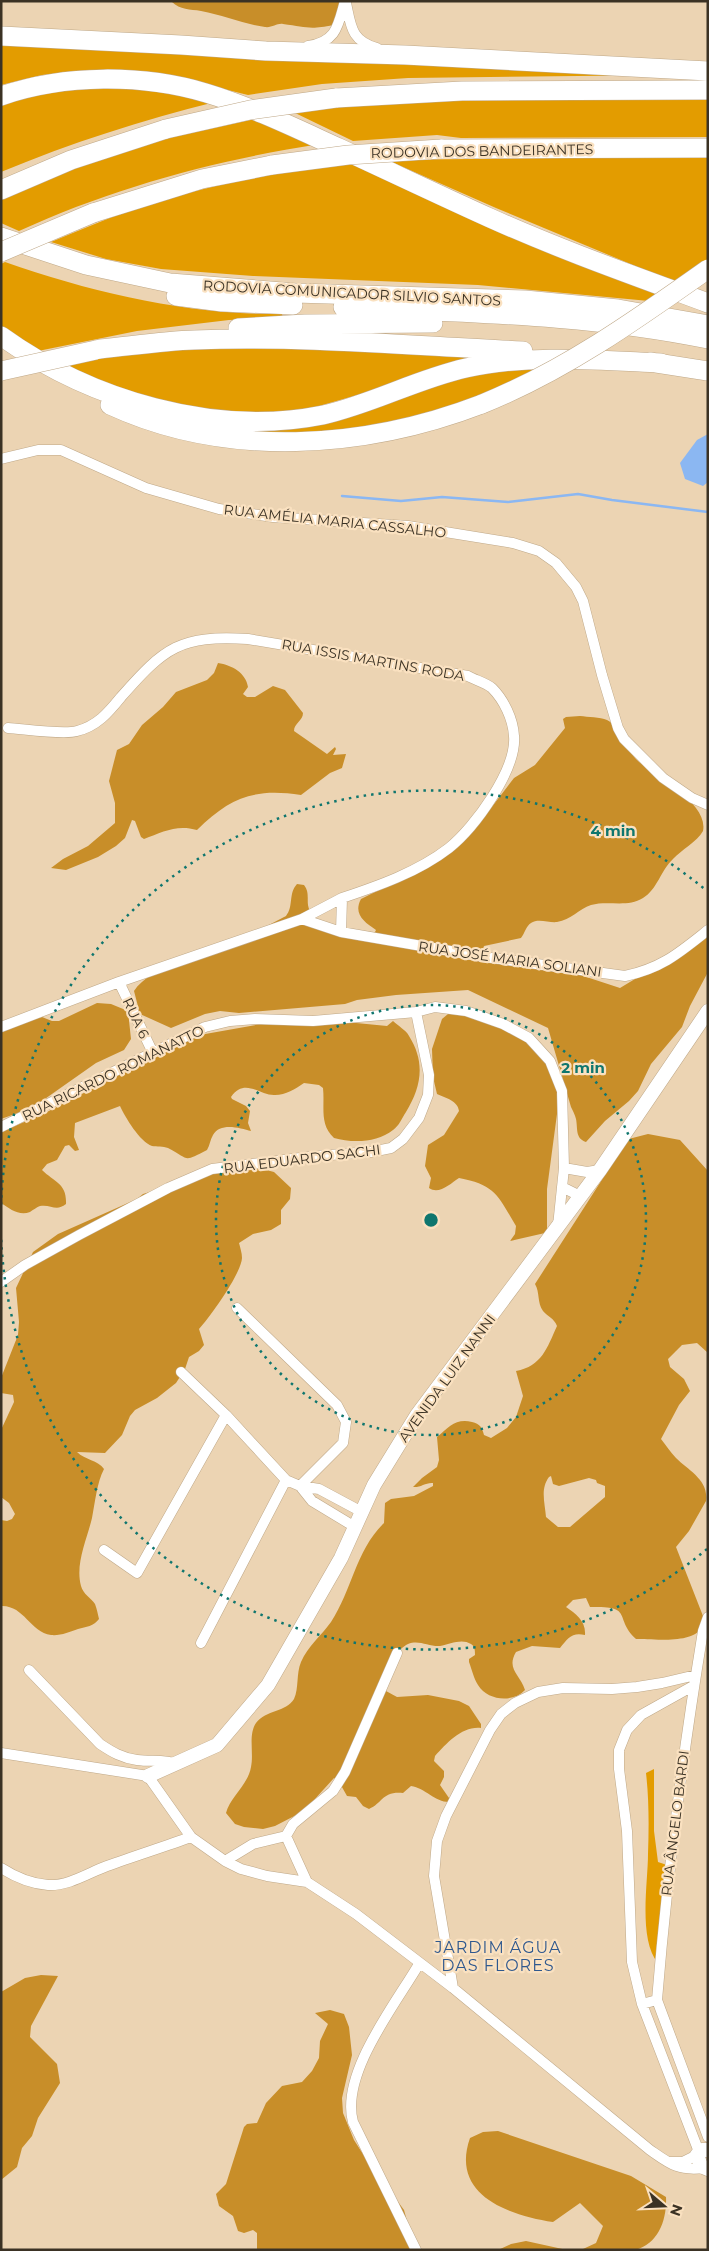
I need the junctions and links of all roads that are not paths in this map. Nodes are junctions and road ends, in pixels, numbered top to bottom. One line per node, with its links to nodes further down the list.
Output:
1 (346, 1): 3 (street); 4 (street)
2 (1, 36): 3 (highway)
3 (266, 51): 4 (highway)
4 (405, 56): 5 (highway)
5 (708, 72)
6 (708, 90): 9 (highway, bridge)
7 (1, 96): 13 (highway)
8 (708, 148): 11 (highway, RODOVIA DOS BANDEIRANTES, bridge)
9 (8, 187)
10 (1, 237): 14 (highway, RODOVIA COMUNICADOR SILVIO SANTOS)
11 (1, 251): 15 (highway, RODOVIA COMUNICADOR SILVIO SANTOS)
12 (708, 270): 16 (highway, bridge)
13 (708, 304)
14 (708, 325)
15 (642, 326): 17 (highway, RODOVIA COMUNICADOR SILVIO SANTOS); 18 (highway)
16 (1, 337): 19 (highway)
17 (708, 339)
18 (98, 349): 19 (highway); 20 (highway, bridge)
19 (661, 363): 21 (highway)
20 (1, 371)
21 (708, 371)
22 (1, 459): 24 (street, RUA AMÉLIA MARIA CASSALHO)
23 (8, 728): 25 (street, RUA ISSIS MARTINS RODA)
24 (708, 805)
25 (342, 898): 26 (street); 28 (street)
26 (302, 919): 28 (street, RUA JOSÉ MARIA SOLIANI); 29 (street)
27 (708, 930): 28 (street, RUA JOSÉ MARIA SOLIANI)
28 (341, 932)
29 (119, 982): 32 (street); 33 (street, RUA 6)
30 (708, 1011): 36 (street, AVENIDA LUIZ NANNI)
31 (416, 1012): 33 (street, RUA RICARDO ROMANATTO); 35 (street, RUA RICARDO ROMANATTO); 40 (street, RUA EDUARDO SACHI)
32 (1, 1027)
33 (153, 1053): 34 (street, RUA RICARDO ROMANATTO)
34 (1, 1127)
35 (564, 1168): 36 (street); 37 (street, RUA RICARDO ROMANATTO)
36 (600, 1170): 38 (street, AVENIDA LUIZ NANNI)
37 (562, 1187): 38 (street); 39 (street, RUA RICARDO ROMANATTO)
38 (580, 1196): 39 (street, AVENIDA LUIZ NANNI)
39 (558, 1226): 46 (street, AVENIDA LUIZ NANNI)
40 (1, 1282)
41 (237, 1308): 45 (street)
42 (181, 1372): 43 (street)
43 (226, 1415): 44 (street); 48 (street)
44 (286, 1480): 45 (street); 51 (street)
45 (300, 1486): 46 (street); 47 (street)
46 (362, 1512): 47 (street, AVENIDA LUIZ NANNI)
47 (355, 1526): 57 (street, AVENIDA LUIZ NANNI)
48 (104, 1550)
49 (708, 1617): 50 (street, RUA ÂNGELO BARDI)
50 (705, 1630): 54 (street, RUA ÂNGELO BARDI)
51 (201, 1643)
52 (397, 1653): 59 (street)
53 (29, 1670): 57 (street)
54 (696, 1675): 55 (street, RUA ÂNGELO BARDI); 65 (street)
55 (693, 1686): 66 (street, RUA ÂNGELO BARDI); 67 (street)
56 (1, 1753): 58 (street)
57 (178, 1764): 58 (street, AVENIDA LUIZ NANNI)
58 (148, 1776): 60 (street)
59 (286, 1836): 61 (street); 63 (street)
60 (191, 1837): 61 (street); 62 (street)
61 (225, 1861): 63 (street)
62 (1, 1868)
63 (307, 1882): 64 (street)
64 (419, 1964): 65 (street); 72 (street)
65 (453, 1988): 70 (street)
66 (657, 2000): 67 (street); 68 (street)
67 (642, 2004): 69 (street)
68 (708, 2137)
69 (701, 2152): 70 (street); 71 (street)
70 (667, 2162): 71 (street)
71 (706, 2169)
72 (416, 2250)

